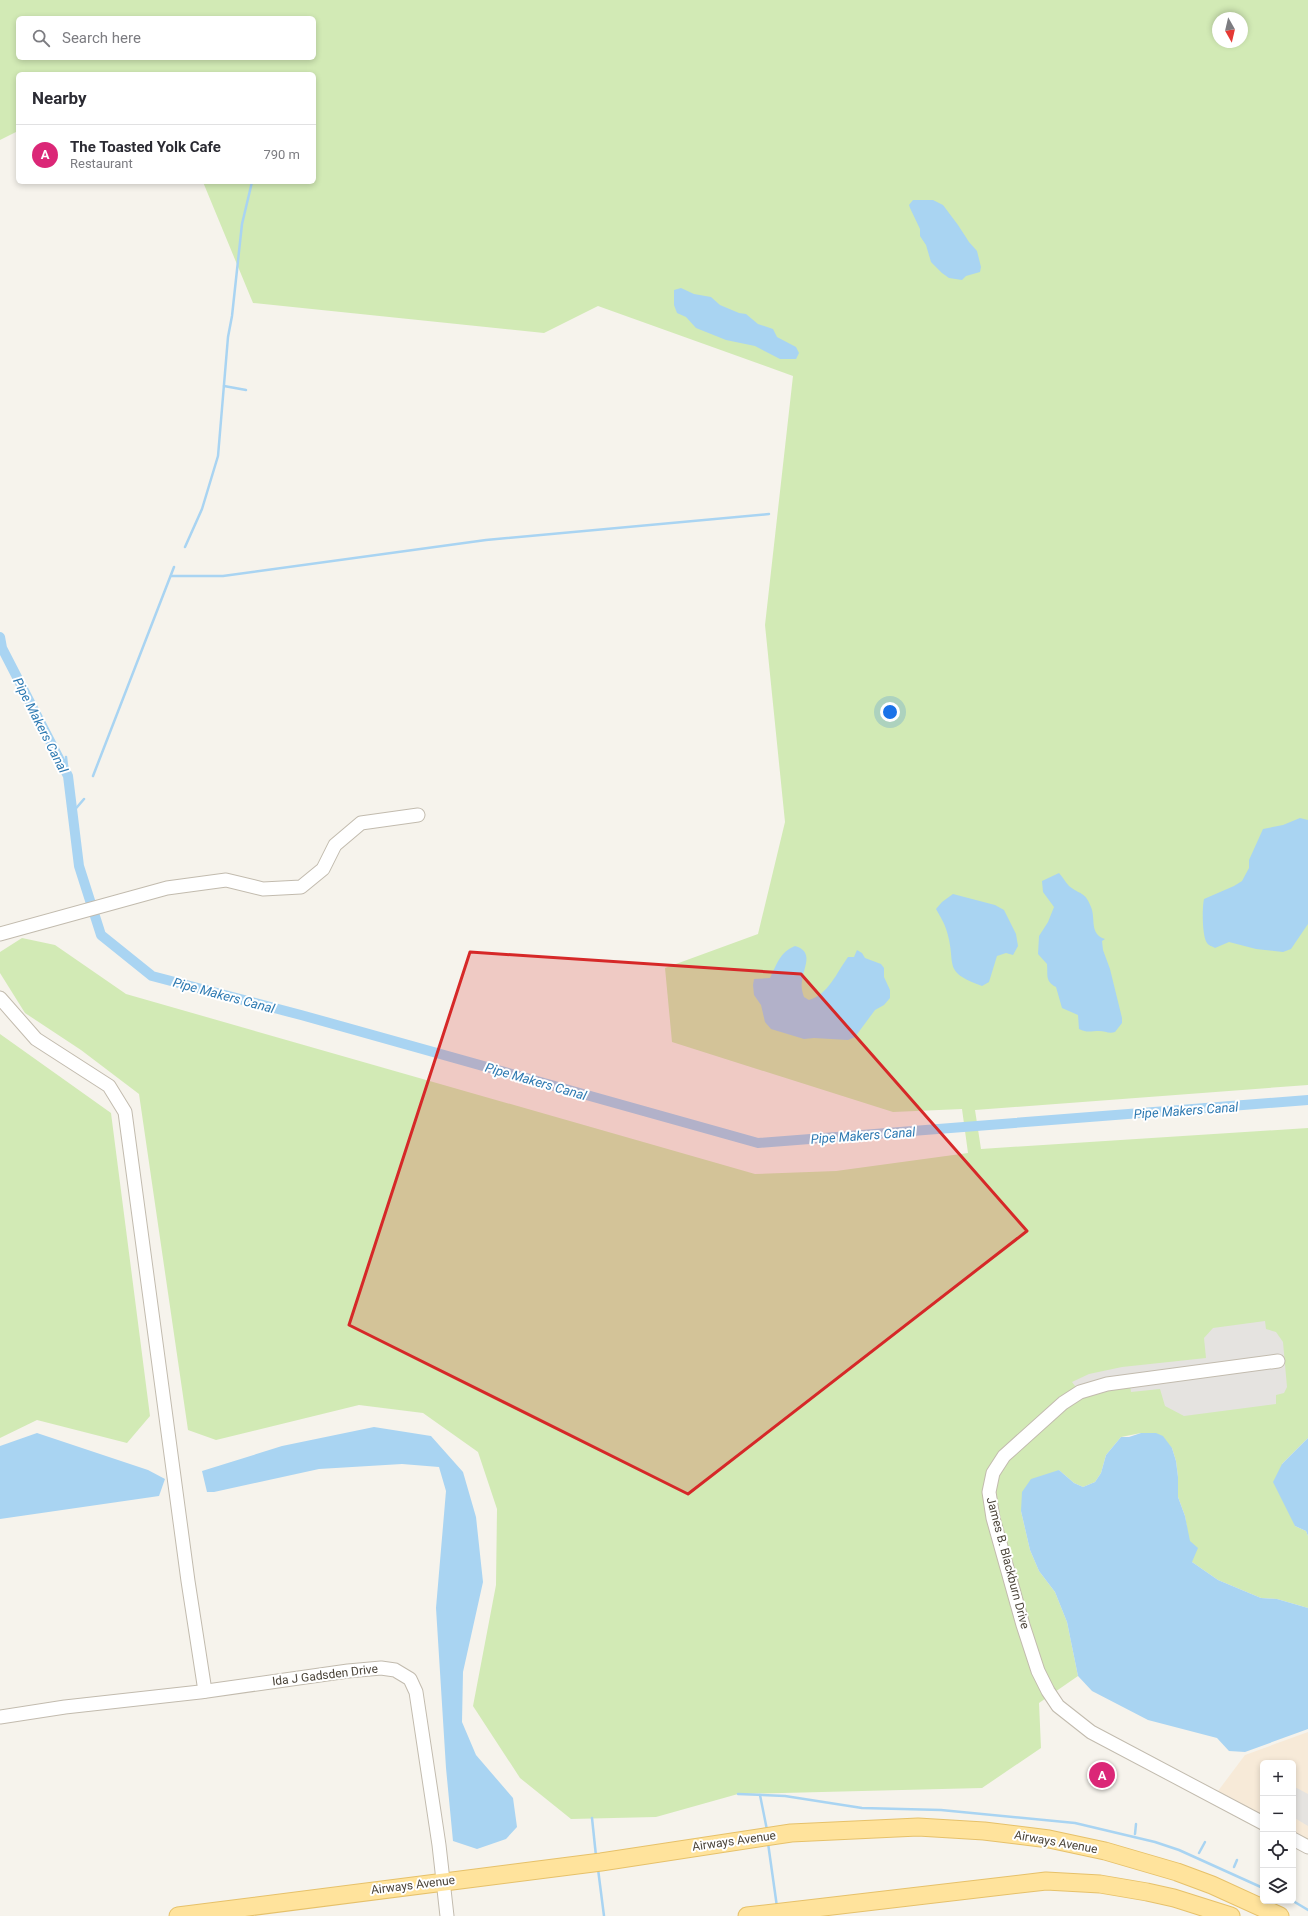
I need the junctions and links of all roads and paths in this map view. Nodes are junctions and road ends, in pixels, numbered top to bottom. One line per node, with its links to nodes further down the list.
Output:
1 (418, 815): 2 (street)
2 (0, 934)
3 (0, 998): 5 (street)
4 (1278, 1361): 7 (street, James B. Blackburn Drive)
5 (205, 1691): 6 (street, Ida J Gadsden Drive); 10 (street, Ida J Gadsden Drive)
6 (0, 1717)
7 (1260, 1821)
8 (1296, 1841): 9 (street)
9 (1308, 1848)
10 (442, 1881): 11 (main road, Airways Avenue); 12 (street, Ida J Gadsden Drive); 15 (main road, Airways Avenue)
11 (178, 1916)
12 (447, 1916)
13 (747, 1916): 14 (main road)
14 (1231, 1916)
15 (1280, 1916)

